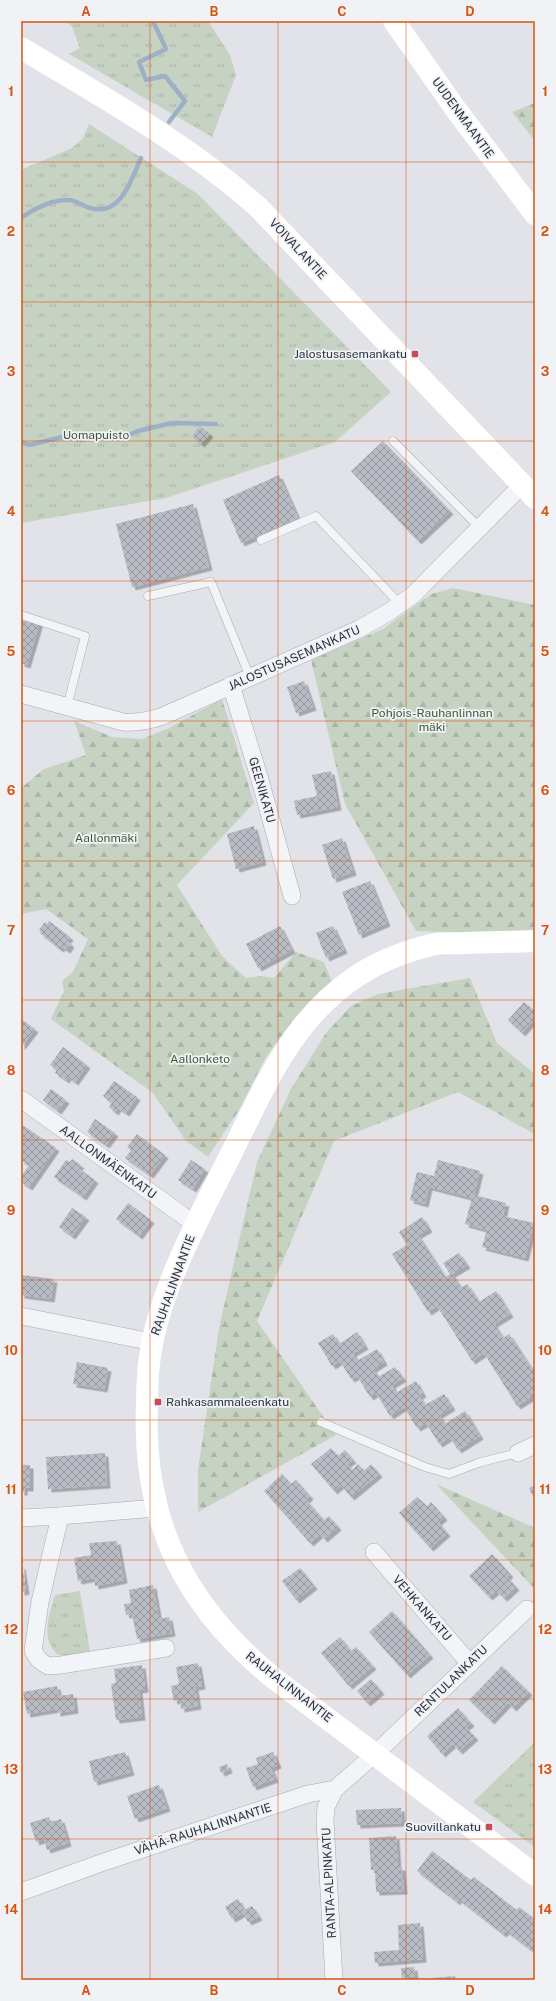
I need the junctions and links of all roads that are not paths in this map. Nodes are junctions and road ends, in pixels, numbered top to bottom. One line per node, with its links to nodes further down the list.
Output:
1 (394, 21): 3 (street, UUDENMAANTIE)
2 (21, 48): 5 (street, VOIVALANTIE)
3 (535, 214)
4 (393, 441): 6 (lane)
5 (529, 492): 6 (street, JALOSTUSASEMANKATU)
6 (480, 528): 9 (street, JALOSTUSASEMANKATU)
7 (261, 540): 9 (lane)
8 (148, 596): 11 (lane)
9 (401, 604): 11 (street, JALOSTUSASEMANKATU)
10 (21, 615): 14 (lane)
11 (250, 677): 12 (street, JALOSTUSASEMANKATU)
12 (231, 685): 14 (street, JALOSTUSASEMANKATU); 15 (street, GEENIKATU)
13 (21, 694): 14 (street, JALOSTUSASEMANKATU)
14 (67, 707)
15 (292, 896)
16 (535, 941): 18 (street, RAUHALINNANTIE)
17 (21, 1099): 18 (street, AALLONMÄENKATU)
18 (196, 1225): 20 (street, RAUHALINNANTIE)
19 (21, 1316): 20 (street)
20 (152, 1342): 24 (street, RAUHALINNANTIE)
21 (321, 1422): 23 (lane)
22 (535, 1445): 23 (street)
23 (518, 1453)
24 (156, 1508): 25 (street); 31 (street, RAUHALINNANTIE)
25 (60, 1516): 26 (street); 29 (street)
26 (21, 1518)
27 (374, 1552): 30 (street, VEHKANKATU)
28 (527, 1608): 30 (street, RENTULANKATU)
29 (166, 1648)
30 (470, 1664): 31 (street, RENTULANKATU)
31 (375, 1754): 32 (street, VÄHÄ-RAUHALINNANTIE); 33 (street, RAUHALINNANTIE)
32 (335, 1789): 34 (street, VÄHÄ-RAUHALINNANTIE); 35 (street, RANTA-ALPINKATU)
33 (535, 1875)
34 (21, 1892)
35 (334, 1980)

